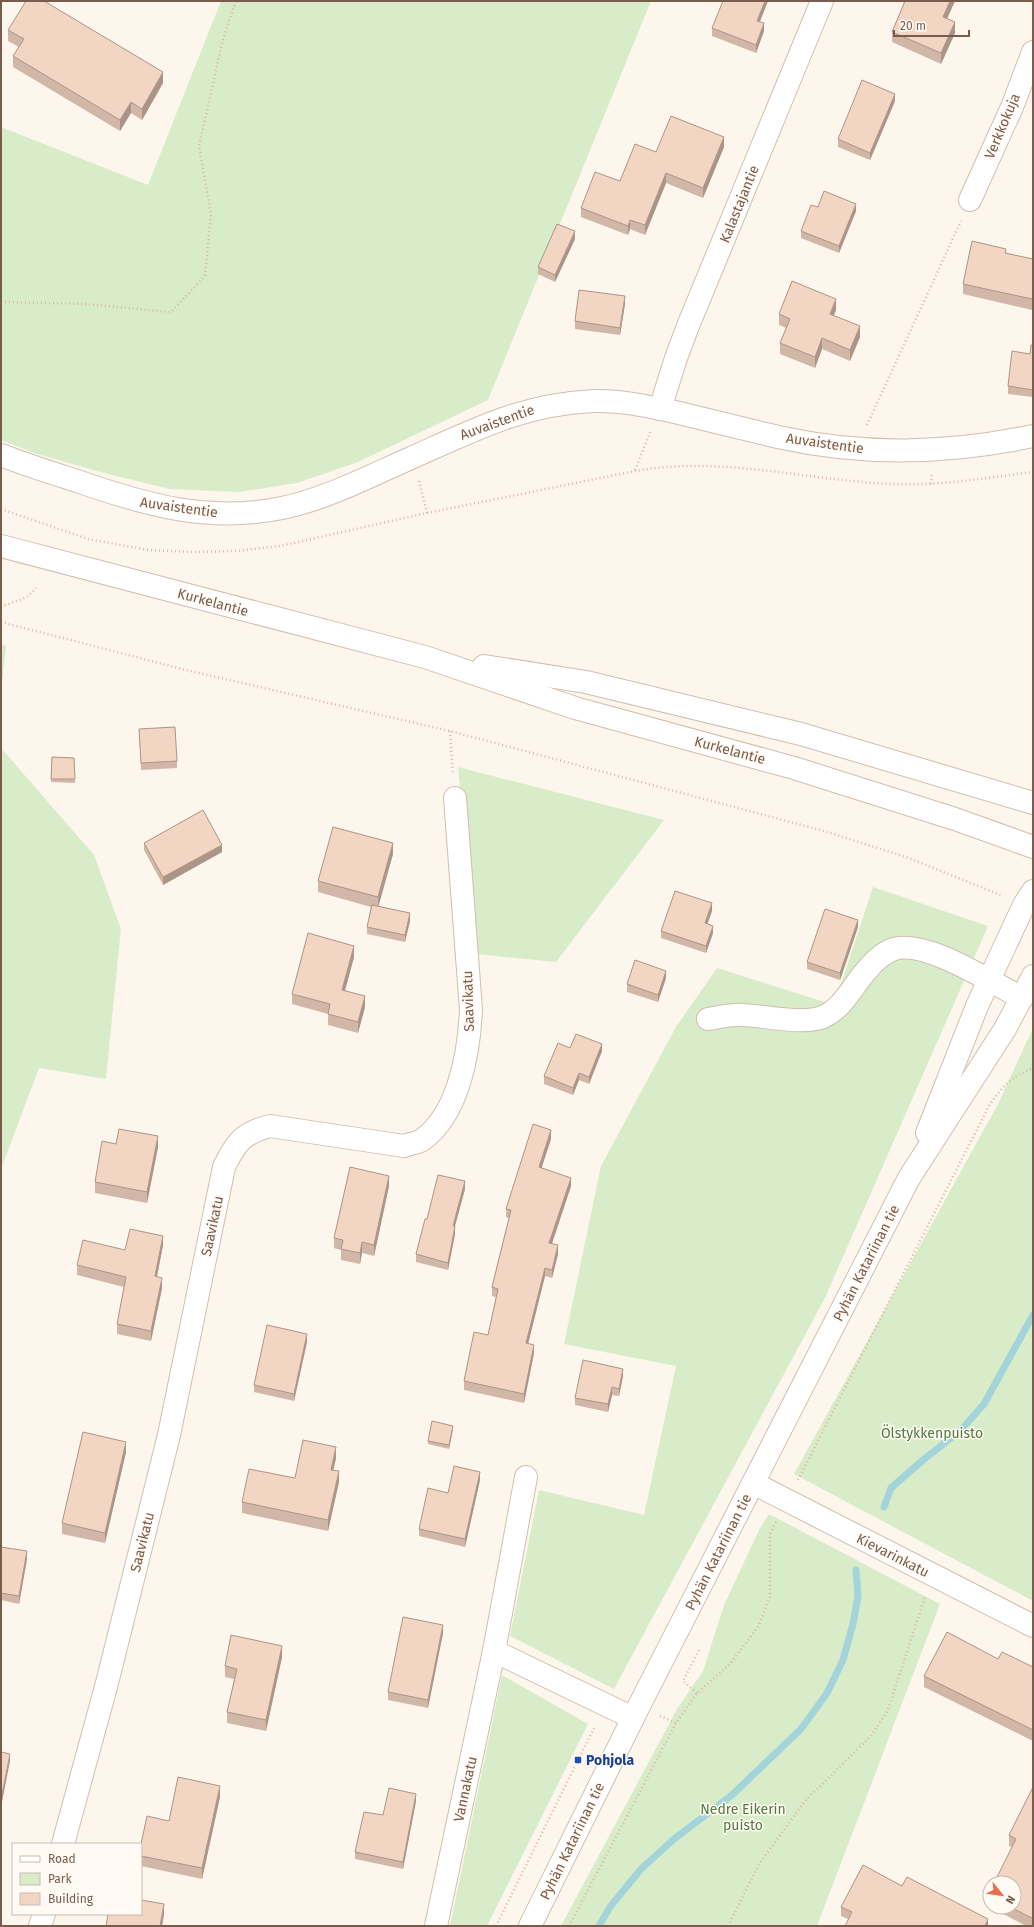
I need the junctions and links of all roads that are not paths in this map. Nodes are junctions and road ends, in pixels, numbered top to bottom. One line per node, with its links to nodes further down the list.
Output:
1 (822, 1): 4 (street, Kalastajantie)
2 (1033, 52): 3 (street, Verkkokuja)
3 (970, 200)
4 (660, 409): 5 (street, Auvaistentie); 6 (street, Auvaistentie)
5 (1033, 436)
6 (1, 455)
7 (1, 546): 8 (street, Kurkelantie)
8 (425, 657): 10 (street, Kurkelantie); 11 (street, Kurkelantie)
9 (455, 798): 23 (street, Saavikatu)
10 (1033, 803)
11 (1033, 847)
12 (1028, 898): 14 (street, Pyhän Katariinan tie)
13 (1033, 976): 15 (street, Pyhän Katariinan tie)
14 (988, 981): 15 (street); 16 (street); 17 (street, Pyhän Katariinan tie)
15 (1022, 998): 17 (street, Pyhän Katariinan tie)
16 (708, 1019)
17 (909, 1178): 19 (street, Pyhän Katariinan tie)
18 (526, 1478): 21 (street, Vannakatu)
19 (753, 1483): 20 (street, Kievarinkatu); 22 (street, Pyhän Katariinan tie)
20 (1033, 1626)
21 (494, 1651): 22 (street); 26 (street, Vannakatu)
22 (633, 1718): 27 (street, Pyhän Katariinan tie)
23 (63, 1843)
24 (44, 1915): 25 (street)
25 (40, 1926)
26 (436, 1926)
27 (530, 1926)

